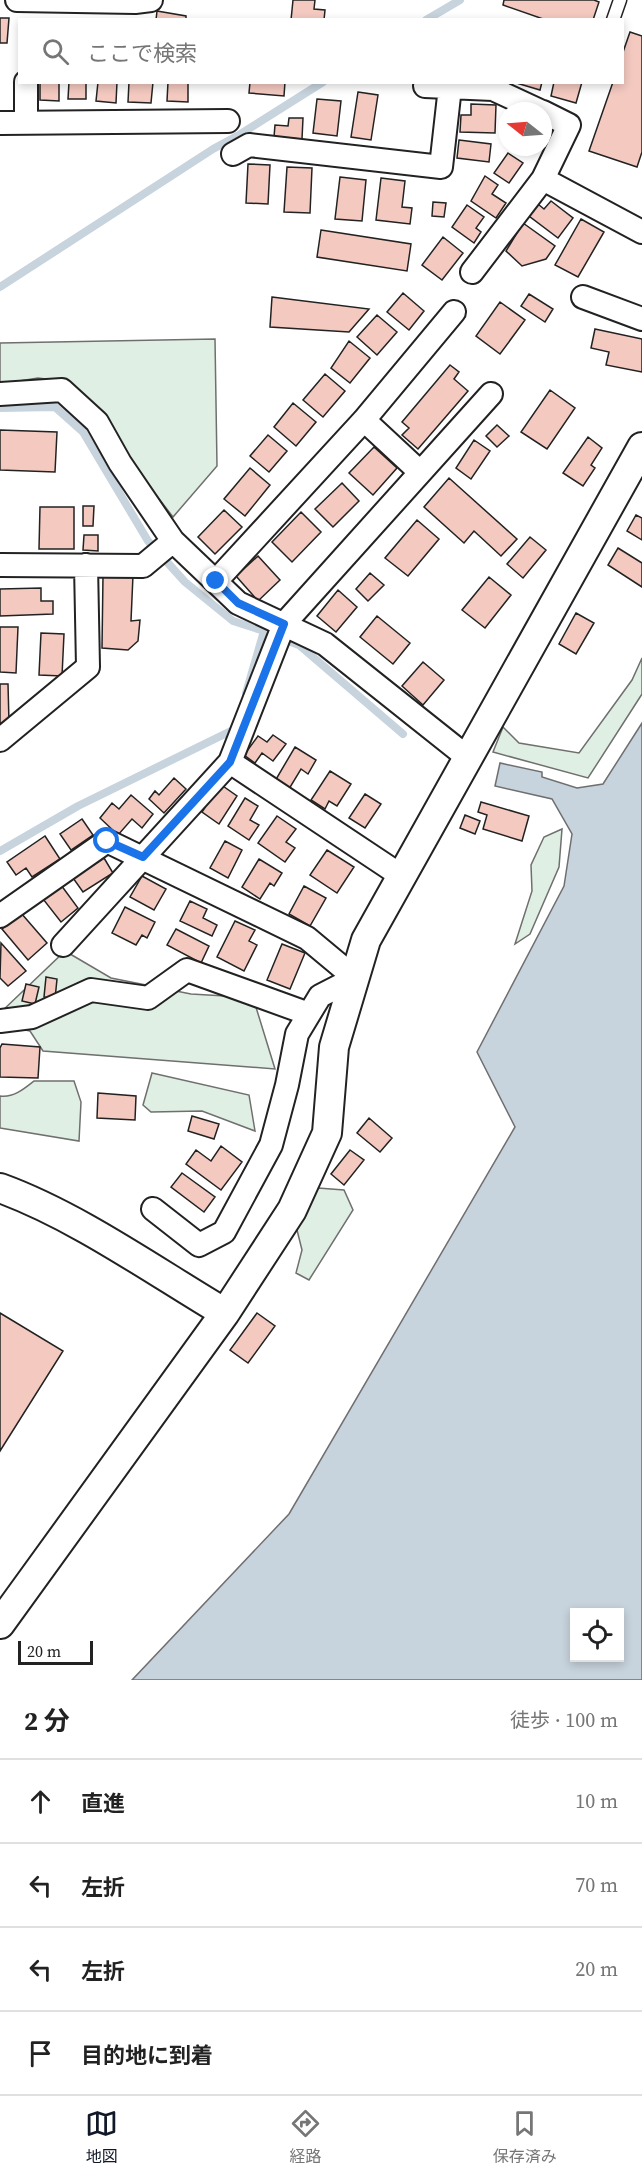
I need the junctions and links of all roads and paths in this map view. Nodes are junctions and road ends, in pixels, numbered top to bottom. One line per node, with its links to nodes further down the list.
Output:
1 (16, 0): 2 (street)
2 (25, 0): 3 (street); 5 (street)
3 (151, 0)
4 (620, 0): 6 (lane)
5 (25, 18)
6 (614, 18)
7 (26, 84): 14 (street)
8 (425, 86): 9 (street)
9 (450, 87): 10 (street); 15 (street)
10 (521, 102)
11 (552, 117): 16 (street)
12 (228, 121): 14 (street)
13 (0, 123): 14 (street)
14 (26, 123)
15 (233, 154)
16 (543, 179): 17 (street); 18 (street)
17 (642, 232)
18 (472, 272)
19 (583, 297): 21 (street)
20 (454, 312): 24 (street)
21 (642, 319)
22 (0, 394): 27 (street)
23 (490, 394): 26 (street)
24 (364, 420): 26 (street); 30 (street)
25 (642, 447): 33 (street)
26 (420, 472): 31 (street)
27 (173, 541): 29 (street); 30 (street)
28 (0, 564): 29 (street)
29 (86, 565): 32 (street)
30 (216, 581): 31 (street)
31 (284, 624): 33 (street); 34 (street)
32 (0, 740)
33 (467, 757): 36 (street)
34 (230, 762): 35 (street); 36 (street)
35 (143, 857): 37 (street); 38 (street); 39 (street)
36 (400, 875): 39 (street)
37 (0, 916)
38 (63, 945)
39 (355, 978): 40 (street); 44 (street)
40 (309, 1014): 41 (street); 43 (street)
41 (0, 1021)
42 (0, 1188): 44 (street)
43 (153, 1209)
44 (225, 1313): 45 (street)
45 (0, 1624)

